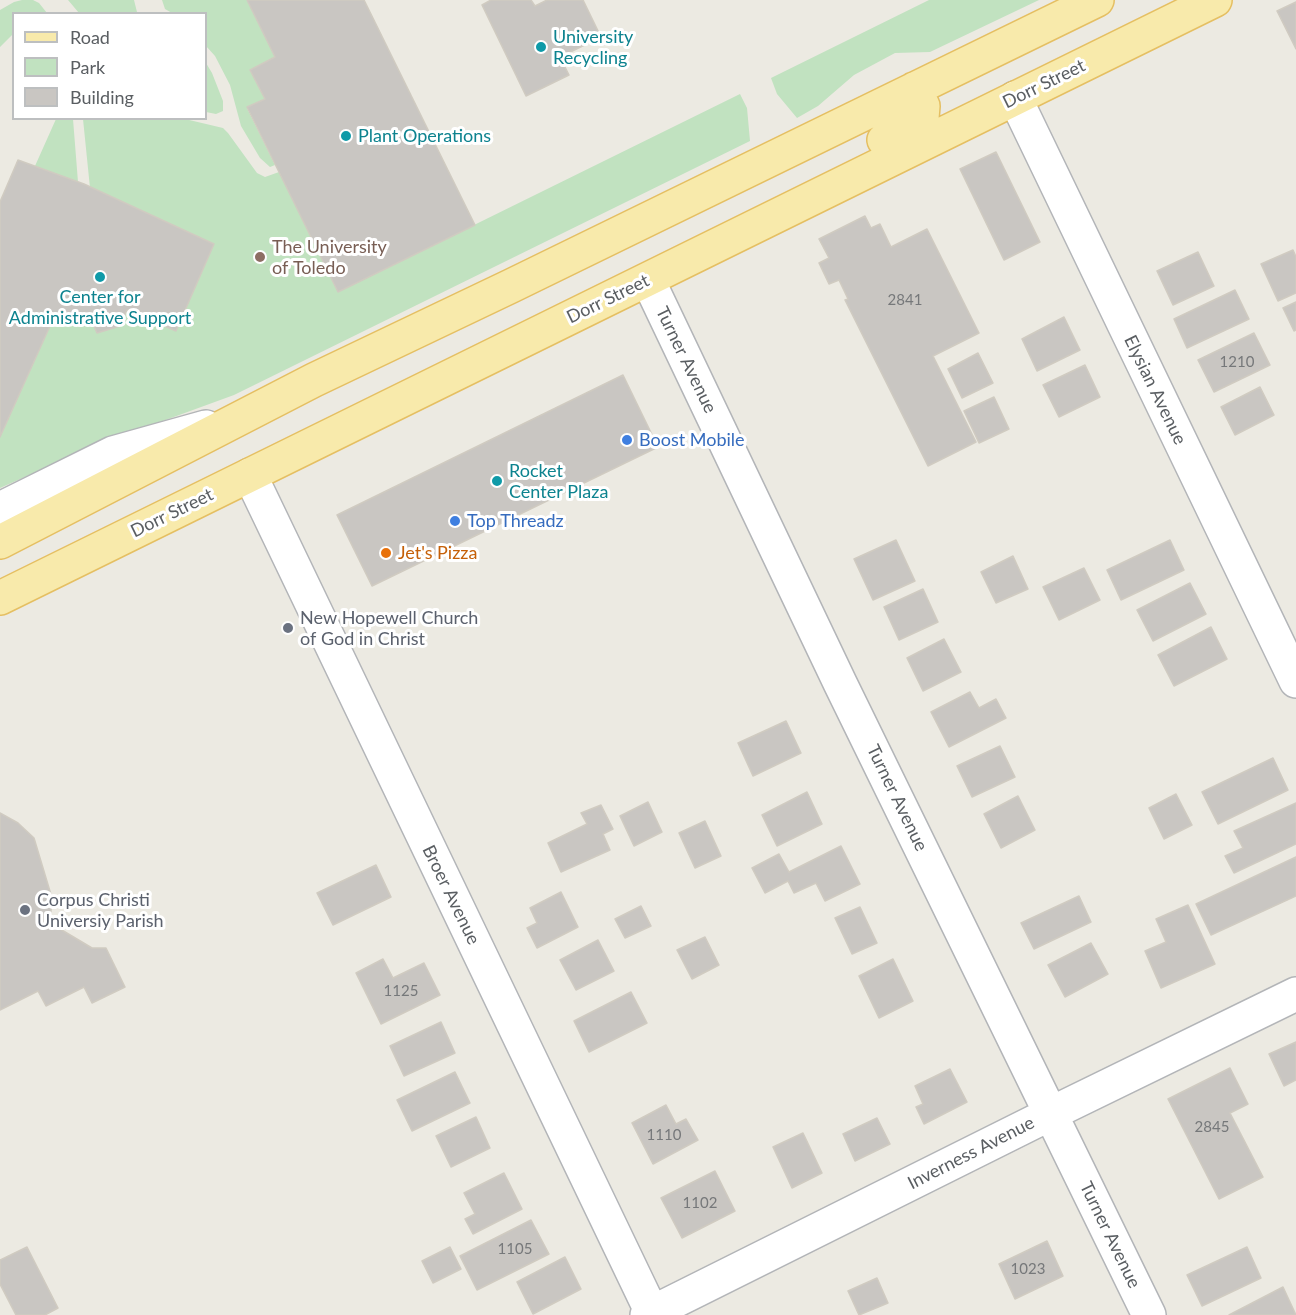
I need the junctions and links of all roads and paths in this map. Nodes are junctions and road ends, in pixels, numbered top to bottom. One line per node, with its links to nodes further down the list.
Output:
1 (1097, 0): 3 (main road)
2 (1215, 0): 4 (main road, Dorr Street)
3 (914, 89): 5 (main road); 6 (main road)
4 (1015, 98): 5 (main road, Dorr Street); 11 (street, Elysian Avenue)
5 (648, 280): 7 (main road, Dorr Street); 13 (street, Turner Avenue)
6 (243, 417): 8 (street); 9 (main road)
7 (250, 475): 10 (main road, Dorr Street); 14 (street, Broer Avenue)
8 (0, 509)
9 (0, 542)
10 (0, 598)
11 (1296, 681)
12 (1296, 994): 13 (street, Inverness Avenue)
13 (1052, 1113): 14 (street, Inverness Avenue); 15 (street, Turner Avenue)
14 (650, 1314)
15 (1149, 1315)

